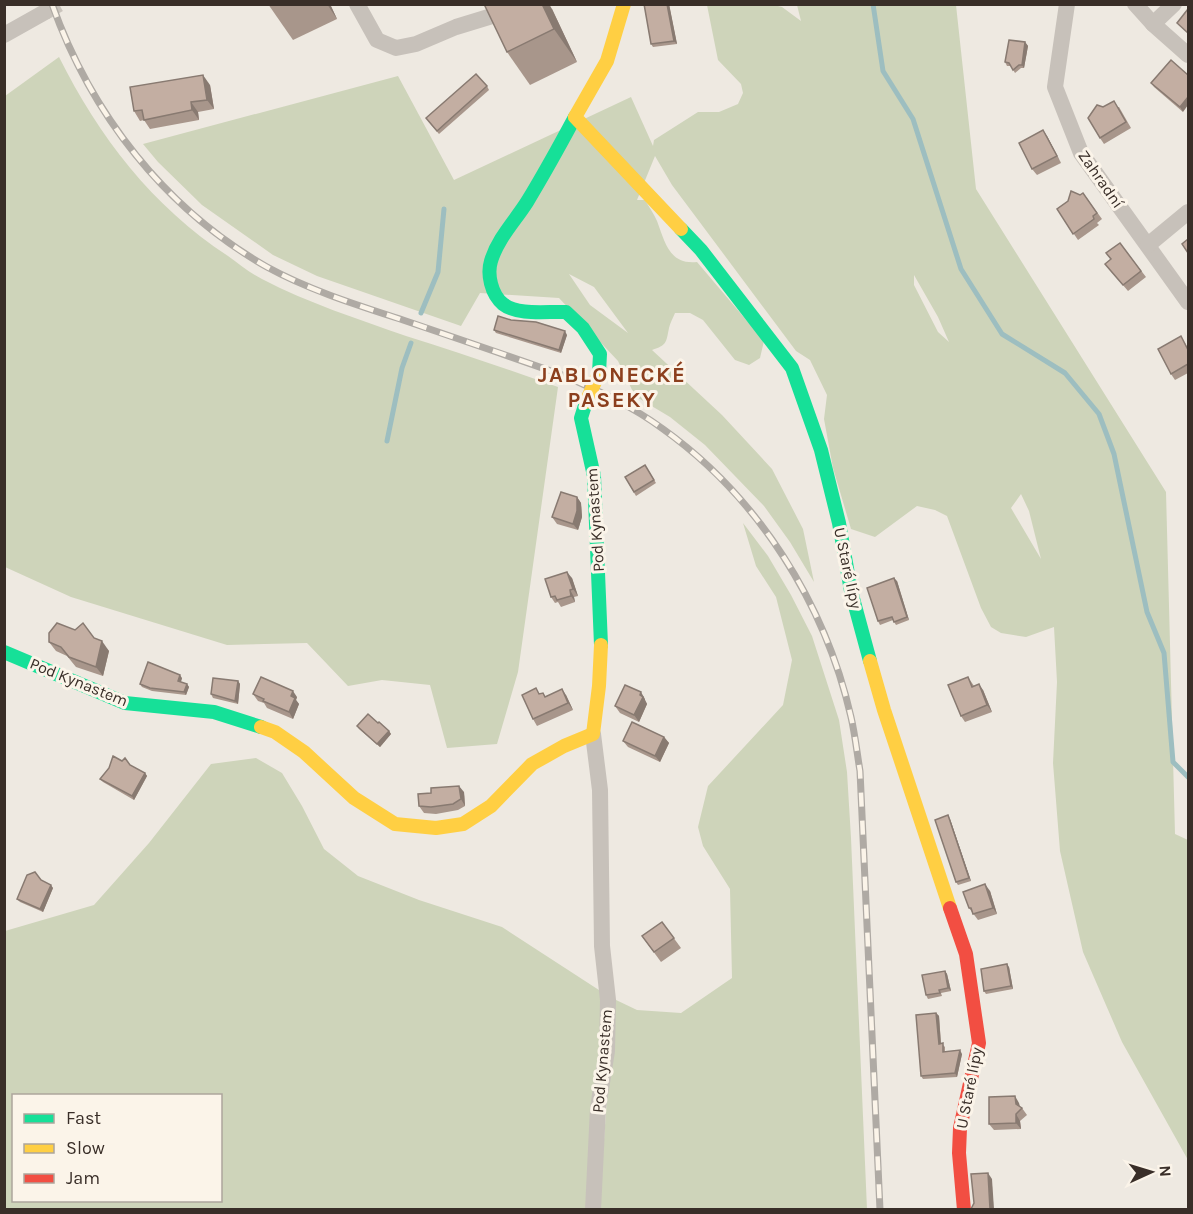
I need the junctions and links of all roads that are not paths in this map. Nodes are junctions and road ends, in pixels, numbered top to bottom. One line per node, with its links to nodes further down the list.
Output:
1 (357, 4): 2 (street)
2 (514, 4)
3 (624, 4): 11 (street)
4 (1067, 4): 13 (street, Zahradní)
5 (1135, 4): 8 (street)
6 (1174, 4): 8 (street)
7 (45, 12): 9 (street)
8 (1154, 24): 10 (street)
9 (4, 35)
10 (1188, 55)
11 (575, 117): 16 (street, Pod Kynastem, bridge); 18 (street, U Staré lípy)
12 (1188, 212): 13 (street)
13 (1148, 245): 14 (street, Zahradní)
14 (1188, 302)
15 (4, 652): 16 (street, Pod Kynastem)
16 (593, 734): 17 (street, Pod Kynastem)
17 (593, 1209)
18 (963, 1209)

